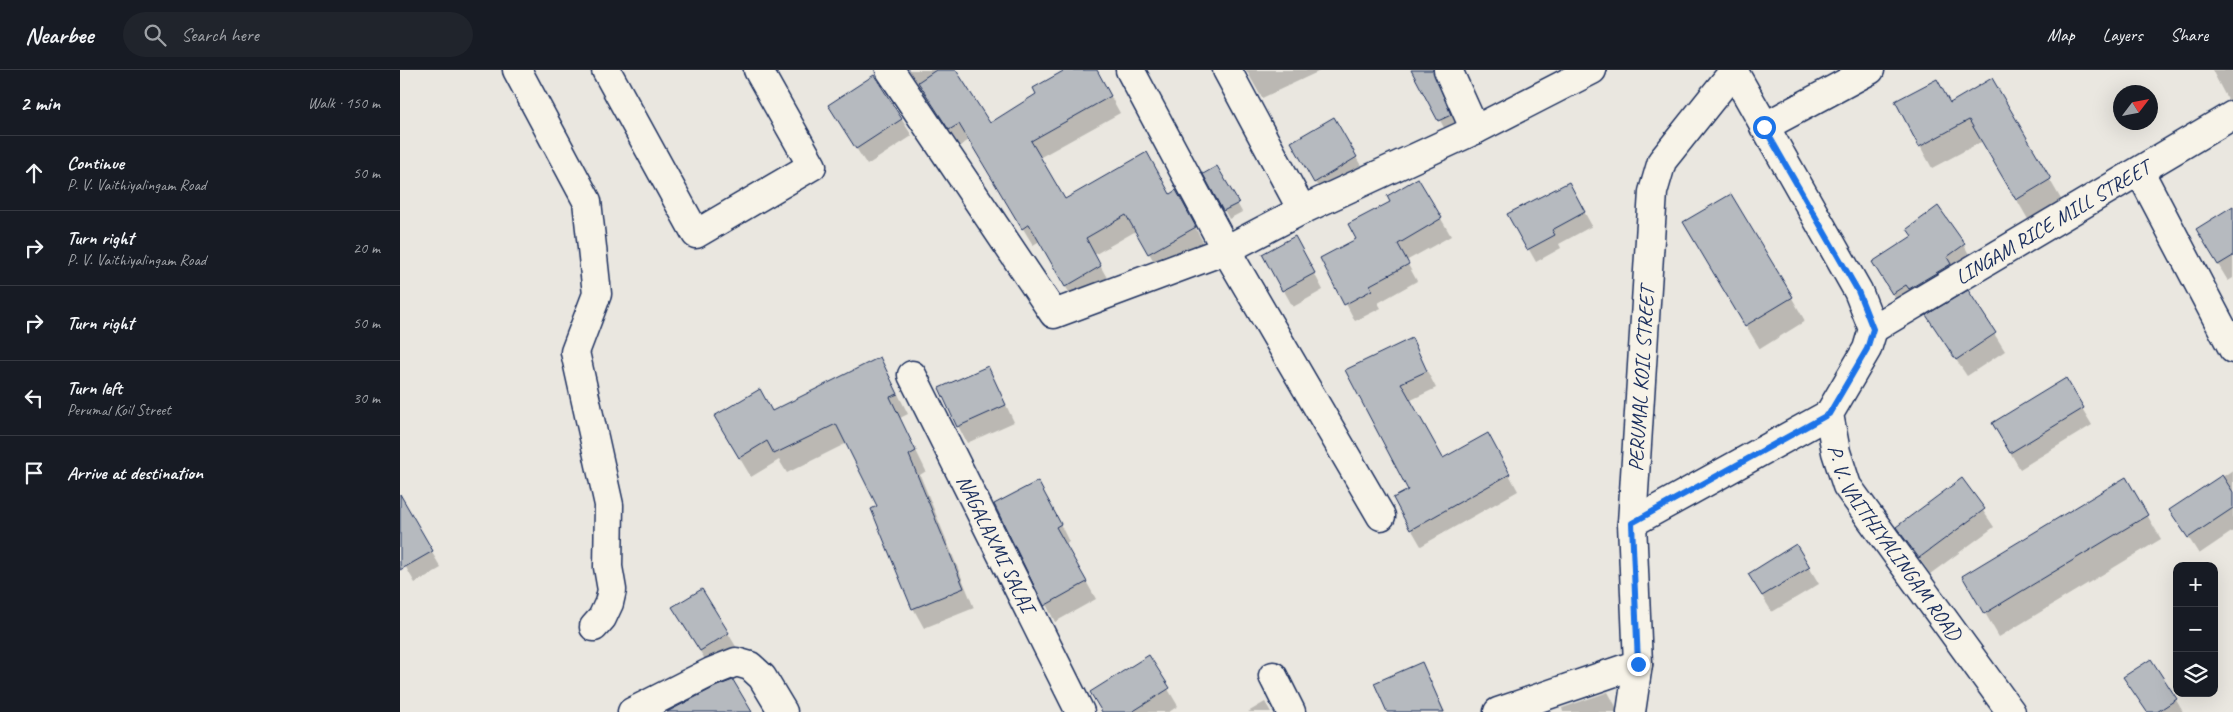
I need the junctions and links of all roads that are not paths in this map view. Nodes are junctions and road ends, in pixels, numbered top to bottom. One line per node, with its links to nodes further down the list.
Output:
1 (517, 70): 23 (street)
2 (606, 70): 3 (street)
3 (758, 70)
4 (890, 70): 16 (street)
5 (1130, 70): 16 (street)
6 (1227, 70): 15 (street)
7 (1448, 70): 13 (street)
8 (1592, 70): 13 (street)
9 (1870, 70): 12 (street)
10 (1733, 71): 12 (street); 22 (street, PERUMAL KOIL STREET)
11 (2233, 115): 14 (street, LINGAM RICE MILL STREET)
12 (1764, 127): 17 (street)
13 (1475, 130): 15 (street)
14 (2140, 172): 17 (street, LINGAM RICE MILL STREET); 18 (street)
15 (1302, 210): 16 (street)
16 (1226, 250): 21 (street)
17 (1873, 329): 20 (street, P. V. VAITHIYALINGAM ROAD)
18 (2233, 349)
19 (912, 375): 28 (street, NAGALAXMI SALAI)
20 (1829, 414): 22 (street); 32 (street, P. V. VAITHIYALINGAM ROAD)
21 (1382, 516)
22 (1632, 523): 24 (street, PERUMAL KOIL STREET)
23 (594, 627)
24 (1638, 664): 30 (street); 31 (street, PERUMAL KOIL STREET)
25 (1273, 676): 29 (street)
26 (632, 712): 27 (street)
27 (783, 712)
28 (1080, 712)
29 (1291, 712)
30 (1498, 712)
31 (1631, 712)
32 (2012, 712)

